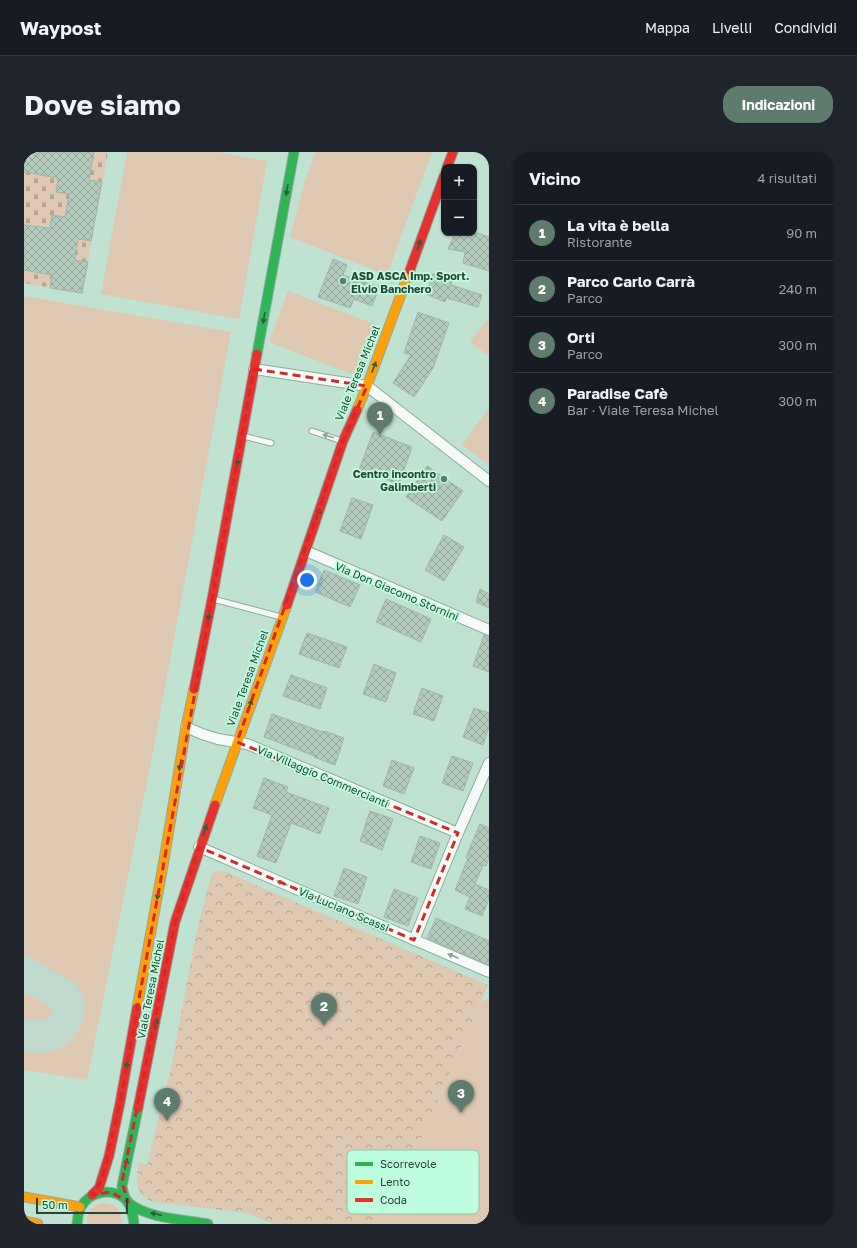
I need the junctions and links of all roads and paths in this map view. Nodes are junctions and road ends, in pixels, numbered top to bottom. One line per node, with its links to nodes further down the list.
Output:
1 (294, 152): 5 (street, Viale Teresa Michel, one-way to 5)
2 (453, 152): 3 (street)
3 (448, 164)
4 (441, 184): 6 (street, Viale Teresa Michel, one-way to 4)
5 (254, 369): 6 (street); 8 (street, Viale Teresa Michel)
6 (367, 386): 9 (street, Viale Teresa Michel); 11 (street)
7 (312, 431): 9 (lane, one-way to 7)
8 (242, 436): 10 (lane); 13 (street, Viale Teresa Michel, one-way to 13)
9 (343, 441): 12 (street, Viale Teresa Michel, one-way to 9)
10 (271, 443)
11 (489, 481)
12 (306, 551): 14 (street, Viale Teresa Michel); 15 (street, Via Don Giacomo Stornini)
13 (212, 599): 14 (lane); 16 (street, Viale Teresa Michel, one-way to 16)
14 (282, 617): 17 (street, Viale Teresa Michel, one-way to 14)
15 (489, 630)
16 (186, 727): 17 (street, Via Villaggio Commercianti); 23 (street, Viale Teresa Michel, one-way to 23)
17 (237, 742): 19 (street, Via Villaggio Commercianti); 20 (street, Viale Teresa Michel, one-way to 17)
18 (489, 763): 19 (street)
19 (458, 833): 21 (street)
20 (199, 847): 21 (street, Via Luciano Scassi, one-way to 20); 25 (street, Viale Teresa Michel, one-way to 20)
21 (414, 940): 22 (street, Via Luciano Scassi, one-way to 21)
22 (489, 972)
23 (92, 1195): 25 (street); 26 (street, Viale Teresa Michel)
24 (24, 1197): 26 (street)
25 (128, 1202): 30 (street, Viale Teresa Michel); 31 (street, one-way to 25)
26 (80, 1207): 29 (street)
27 (24, 1221): 28 (street)
28 (38, 1224)
29 (77, 1224)
30 (134, 1224)
31 (208, 1224)

